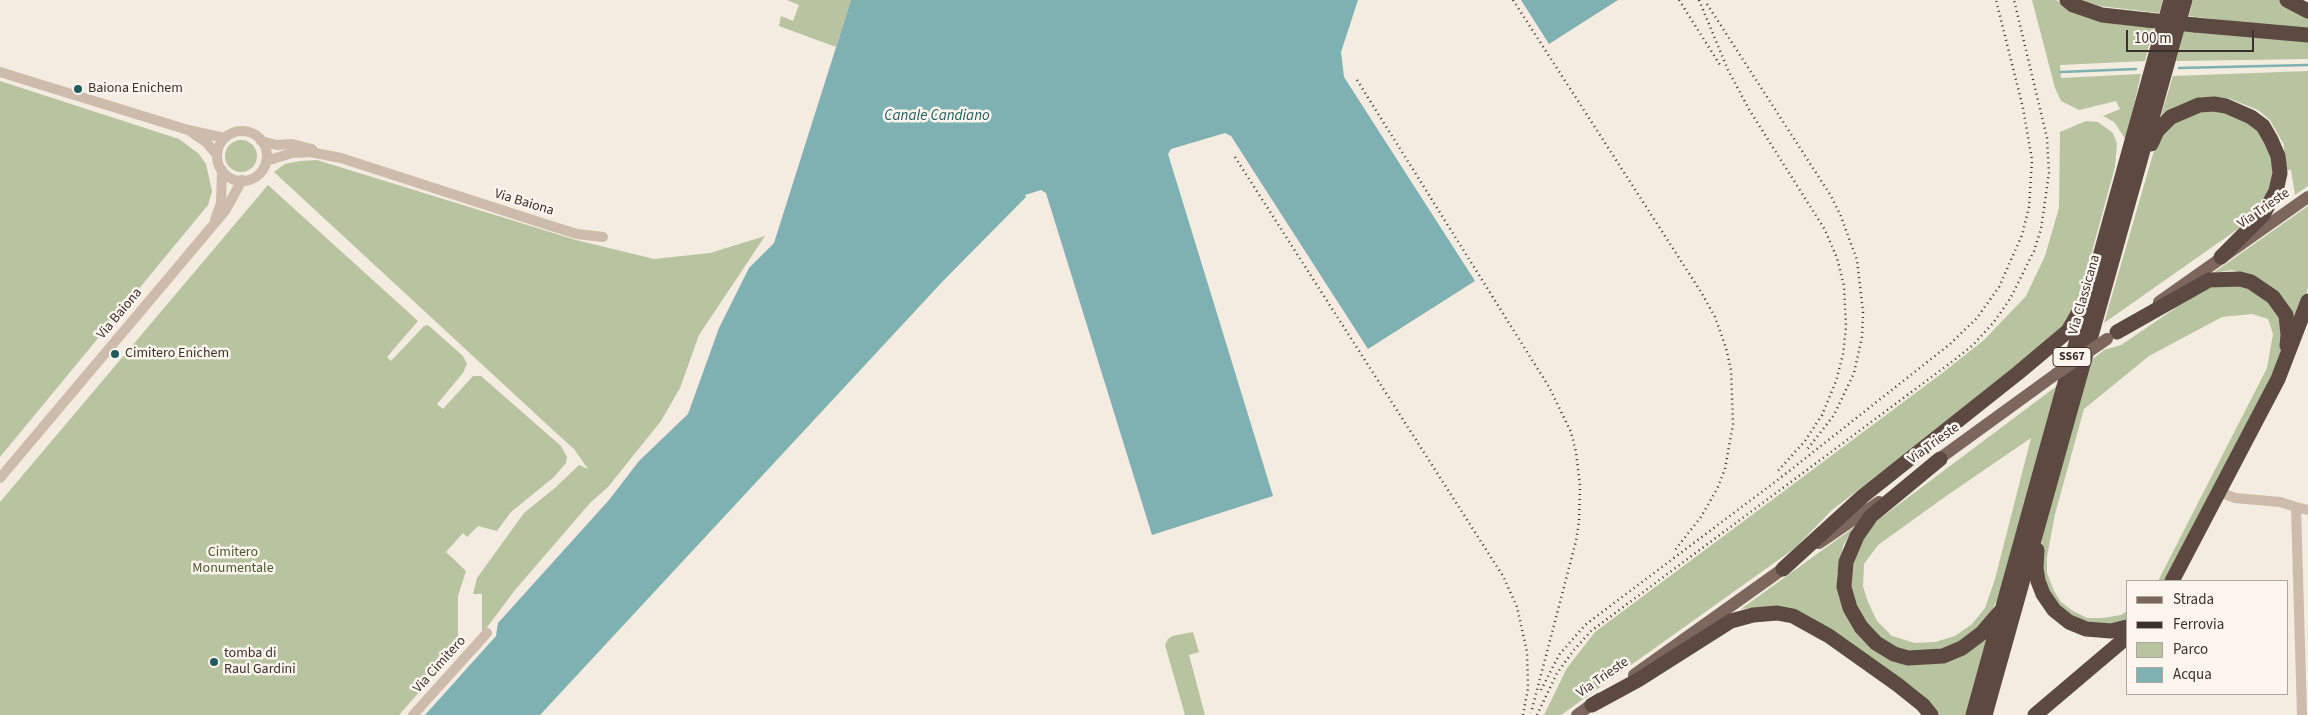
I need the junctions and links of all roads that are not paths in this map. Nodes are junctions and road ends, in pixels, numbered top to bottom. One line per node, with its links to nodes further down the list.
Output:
1 (2067, 0): 6 (highway, bridge)
2 (2171, 0): 19 (highway, Via Classicana / SS67)
3 (2185, 0): 14 (highway, Via Classicana)
4 (2288, 0): 5 (highway)
5 (2308, 11)
6 (2308, 35)
7 (0, 72): 8 (street)
8 (188, 130): 9 (street); 11 (street)
9 (225, 138): 10 (street); 11 (street)
10 (261, 141): 12 (street); 13 (street)
11 (217, 155): 15 (street)
12 (341, 158): 13 (street, Via Baiona); 20 (street, Via Baiona)
13 (266, 160): 16 (street)
14 (2139, 167): 21 (highway); 25 (highway, Via Classicana)
15 (222, 170): 16 (street); 18 (street)
16 (242, 180): 18 (street, Via Baiona)
17 (2308, 197): 21 (main road, Via Trieste)
18 (214, 223): 27 (street, Via Baiona)
19 (2108, 228): 33 (highway); 35 (highway, Via Classicana / SS67)
20 (603, 237)
21 (2221, 257): 23 (main road, Via Trieste)
22 (2308, 301): 24 (highway)
23 (2112, 335): 24 (highway); 26 (main road, Via Trieste, bridge)
24 (2284, 366): 30 (highway)
25 (2056, 454): 36 (highway); 44 (highway, Via Classicana)
26 (1940, 459): 33 (main road, Via Trieste); 35 (highway)
27 (14, 462): 28 (street, Via Baiona); 29 (street, Via Baiona)
28 (0, 474)
29 (0, 478)
30 (2219, 492): 31 (street); 34 (highway)
31 (2296, 507): 32 (street); 46 (street)
32 (2308, 510)
33 (1783, 569): 39 (main road, Via Trieste)
34 (2173, 580)
35 (2002, 609): 43 (highway, Via Classicana / SS67)
36 (2126, 627)
37 (487, 633): 40 (street, Via Cimitero)
38 (2126, 638): 45 (highway)
39 (1592, 705): 41 (main road, Via Trieste); 42 (highway)
40 (413, 715)
41 (1577, 715)
42 (1931, 715)
43 (1973, 715)
44 (1985, 715)
45 (2035, 715)
46 (2302, 715)

